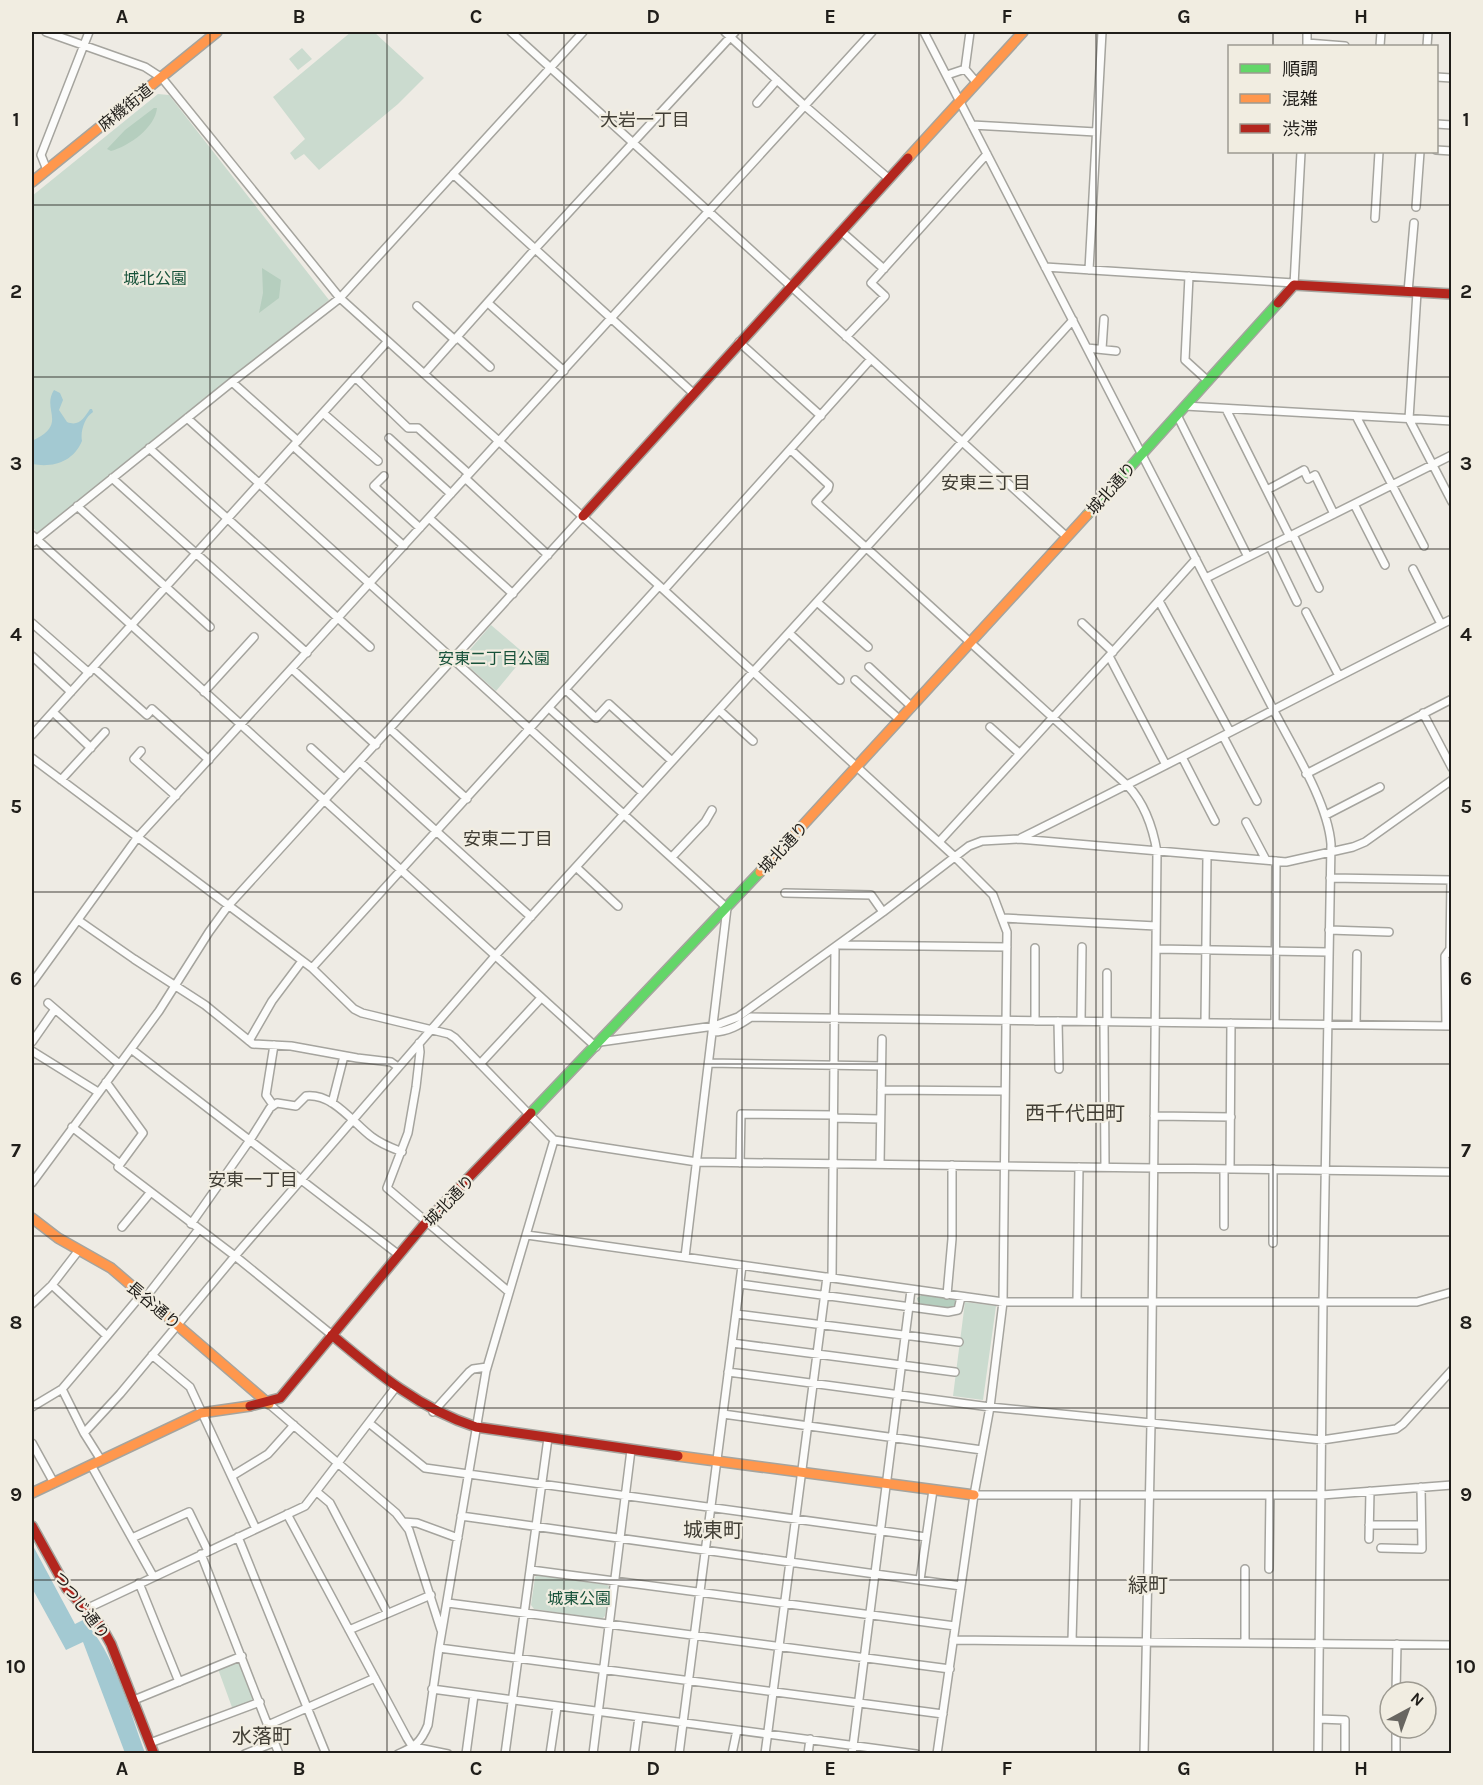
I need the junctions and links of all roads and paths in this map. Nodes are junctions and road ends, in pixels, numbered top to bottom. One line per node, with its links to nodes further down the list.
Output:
1 (46, 32): 13 (street)
2 (89, 32): 13 (street)
3 (217, 32): 18 (street, 麻機街道)
4 (511, 32): 15 (street)
5 (583, 32): 15 (street)
6 (872, 32): 23 (street)
7 (924, 32): 17 (street)
8 (970, 32): 16 (street)
9 (1023, 32): 20 (street)
10 (1102, 32): 25 (street)
11 (1307, 32): 14 (street)
12 (730, 33): 19 (street); 26 (street)
13 (84, 45): 18 (street); 31 (street)
14 (1307, 45)
15 (550, 68): 26 (street); 32 (street)
16 (965, 69): 17 (street); 20 (street)
17 (947, 75): 21 (street)
18 (162, 78): 31 (street, 麻機街道); 49 (street)
19 (777, 80): 22 (street); 23 (street)
20 (977, 83): 21 (street)
21 (961, 101): 24 (street); 33 (street)
22 (757, 103)
23 (805, 106): 33 (street); 36 (street)
24 (972, 125): 25 (street); 30 (street)
25 (1096, 132): 43 (street)
26 (634, 143): 36 (street); 40 (street)
27 (1301, 153): 45 (street)
28 (1379, 153): 37 (street)
29 (1420, 153): 35 (street)
30 (987, 154): 41 (street); 42 (street)
31 (47, 170): 34 (street, 麻機街道)
32 (453, 174): 40 (street); 49 (street)
33 (888, 178): 39 (street)
34 (32, 183)
35 (1416, 207)
36 (708, 212): 46 (street); 52 (street)
37 (1375, 218)
38 (1414, 223): 47 (street)
39 (841, 231): 42 (street); 46 (street)
40 (536, 249): 50 (street); 52 (street)
41 (1045, 267): 43 (street); 54 (street)
42 (884, 269): 55 (street)
43 (1089, 270): 44 (street)
44 (1189, 276): 45 (street); 67 (street)
45 (1294, 284): 47 (street); 67 (street, 城北通り)
46 (791, 286): 55 (street); 58 (street)
47 (1412, 292): 48 (street); 77 (street)
48 (1452, 294)
49 (340, 298): 57 (street); 68 (street)
50 (488, 303): 56 (street); 64 (street)
51 (417, 306): 56 (street)
52 (612, 319): 64 (street); 69 (street)
53 (1104, 319): 60 (street)
54 (1073, 320): 59 (street); 80 (street)
55 (846, 337): 62 (street)
56 (456, 338): 63 (street); 65 (street)
57 (387, 342): 65 (street); 66 (street)
58 (740, 342): 69 (street); 73 (street)
59 (1087, 348): 60 (street); 85 (street)
60 (1102, 349): 61 (street)
61 (1116, 351)
62 (871, 359): 73 (street); 80 (street)
63 (490, 367)
64 (564, 371): 81 (street)
65 (424, 374): 81 (street)
66 (355, 377): 72 (street); 90 (street)
67 (1208, 381): 70 (street, 城北通り)
68 (232, 382): 76 (street); 82 (street)
69 (693, 393): 100 (street)
70 (1185, 406): 71 (street); 74 (street, 城北通り)
71 (1226, 409): 75 (street); 94 (street)
72 (323, 413): 82 (street); 87 (street)
73 (821, 416): 84 (street)
74 (1177, 416): 85 (street, 城北通り); 113 (street)
75 (1356, 416): 77 (street); 93 (street)
76 (187, 418): 83 (street); 92 (street)
77 (1409, 419): 78 (street); 88 (street)
78 (1452, 422)
79 (388, 438): 95 (street)
80 (963, 441): 105 (street); 110 (street)
81 (498, 442): 90 (street); 100 (street)
82 (295, 443): 92 (street); 107 (street)
83 (149, 448): 91 (street); 102 (street)
84 (791, 450): 110 (street); 120 (street)
85 (1142, 454): 105 (street, 城北通り); 114 (street)
86 (1452, 454): 88 (street)
87 (378, 461)
88 (1432, 465): 93 (street); 96 (street)
89 (384, 476): 103 (street)
90 (467, 476): 95 (street); 112 (street)
91 (112, 478): 98 (street); 111 (street)
92 (259, 483): 102 (street); 118 (street)
93 (1391, 485): 97 (street); 109 (street)
94 (1267, 490): 99 (street); 104 (street)
95 (451, 494): 101 (street)
96 (1452, 502)
97 (1354, 504): 99 (street); 115 (street)
98 (77, 506): 106 (street); 119 (street)
99 (1334, 514): 104 (street)
100 (583, 516): 112 (street); 120 (street)
101 (429, 518): 103 (street); 122 (street)
102 (227, 519): 111 (street); 127 (street)
103 (420, 528): 107 (street)
104 (1291, 536): 108 (street); 121 (street)
105 (1066, 537): 136 (street, 城北通り)
106 (33, 539): 132 (street)
107 (404, 546): 118 (street)
108 (1270, 546): 113 (street); 125 (street)
109 (1424, 546)
110 (867, 548): 124 (street); 136 (street)
111 (196, 554): 119 (street); 139 (street)
112 (548, 555): 122 (street)
113 (1248, 557): 117 (street)
114 (1196, 559): 117 (street); 123 (street)
115 (1385, 565)
116 (1413, 569): 131 (street)
117 (1206, 579): 156 (street)
118 (369, 584): 127 (street); 142 (street)
119 (166, 587): 132 (street); 133 (street)
120 (662, 588): 146 (street); 150 (street)
121 (1319, 588)
122 (513, 594): 142 (street)
123 (1159, 601): 140 (street); 167 (street)
124 (817, 602): 134 (street); 138 (street)
125 (1297, 602)
126 (1306, 612): 147 (street)
127 (338, 619): 137 (street); 139 (street)
128 (1452, 619): 131 (street)
129 (32, 622): 145 (street)
130 (1082, 623): 140 (street)
131 (1441, 624): 147 (street)
132 (132, 626): 145 (street); 152 (street)
133 (210, 627)
134 (789, 633): 146 (street); 148 (street)
135 (254, 637): 152 (street)
136 (970, 644): 154 (street, 城北通り); 160 (street)
137 (370, 647)
138 (868, 647)
139 (306, 653): 144 (street)
140 (1111, 654): 160 (street); 180 (street)
141 (32, 656): 151 (street)
142 (454, 660): 164 (street); 165 (street)
143 (869, 668): 154 (street)
144 (292, 669): 162 (street); 170 (street)
145 (91, 670): 151 (street); 177 (street)
146 (753, 673): 157 (street); 181 (street)
147 (1339, 676): 156 (street)
148 (840, 680)
149 (855, 680): 161 (street)
150 (566, 690): 155 (street); 178 (street)
151 (71, 692): 158 (street)
152 (204, 692): 162 (street)
153 (1452, 699): 159 (street)
154 (912, 707): 161 (street, 城北通り)
155 (549, 708): 165 (street); 189 (street)
156 (1273, 709): 167 (street); 183 (street)
157 (719, 710): 169 (street); 178 (street)
158 (53, 712): 168 (street); 171 (street)
159 (1423, 714): 182 (street); 183 (street)
160 (1052, 717): 174 (street); 187 (street)
161 (900, 720): 181 (street, 城北通り)
162 (241, 725): 177 (street); 192 (street)
163 (990, 727): 174 (street)
164 (390, 729): 170 (street); 191 (street)
165 (530, 729): 191 (street); 195 (street)
166 (105, 732): 171 (street)
167 (1226, 734): 175 (street); 193 (street)
168 (32, 735)
169 (753, 741)
170 (376, 745): 179 (street)
171 (91, 748): 185 (street)
172 (311, 748): 184 (street)
173 (141, 751): 190 (street)
174 (1019, 753): 202 (street)
175 (1182, 757): 180 (street); 197 (street)
176 (32, 758): 185 (street)
177 (209, 760): 190 (street)
178 (672, 761): 189 (street)
179 (360, 762): 184 (street); 199 (street)
180 (1166, 765): 187 (street)
181 (857, 767): 202 (street); 217 (street, 城北通り)
182 (1452, 768)
183 (1306, 774): 196 (street)
184 (344, 778): 192 (street)
185 (61, 780): 200 (street)
186 (1452, 780): 204 (street)
187 (1128, 786): 201 (street); 203 (street)
188 (1380, 787): 196 (street)
189 (644, 793): 195 (street)
190 (176, 796): 200 (street)
191 (467, 799): 199 (street)
192 (323, 801): 211 (street); 215 (street)
193 (1257, 801)
194 (712, 810): 206 (street)
195 (624, 814): 206 (street); 210 (street)
196 (1326, 815): 204 (street)
197 (1215, 821)
198 (1246, 822): 208 (street)
199 (438, 831): 211 (street); 219 (street)
200 (138, 838): 215 (street); 221 (street)
201 (1019, 839): 203 (street); 207 (street)
202 (939, 842): 207 (street)
203 (1157, 852): 205 (street); 222 (street)
204 (1330, 852): 209 (street); 212 (street)
205 (1208, 856): 208 (street); 230 (street)
206 (672, 857): 217 (street)
207 (955, 858): 218 (street); 220 (street)
208 (1266, 860): 209 (street)
209 (1276, 861): 231 (street)
210 (576, 867): 216 (street); 219 (street)
211 (401, 871): 234 (street); 236 (street)
212 (1330, 878): 213 (street); 223 (street)
213 (1451, 880): 255 (street)
214 (785, 893): 218 (street)
215 (228, 906): 235 (street); 239 (street)
216 (618, 906)
217 (727, 908): 257 (street); 263 (street, 城北通り)
218 (883, 912): 225 (street)
219 (531, 917): 234 (street)
220 (1003, 918): 222 (street); 226 (street)
221 (78, 920): 238 (street); 239 (street)
222 (1156, 926): 229 (street)
223 (1329, 930): 224 (street); 232 (street)
224 (1389, 932)
225 (837, 946): 226 (street); 243 (street); 257 (street)
226 (1007, 946): 244 (street)
227 (1082, 947): 247 (street)
228 (1035, 948): 245 (street)
229 (1156, 949): 230 (street); 249 (street)
230 (1206, 950): 231 (street); 250 (street)
231 (1275, 951): 232 (street); 252 (street)
232 (1328, 952): 253 (street)
233 (1357, 954): 254 (street)
234 (495, 956): 240 (street); 256 (street)
235 (302, 961): 236 (street); 259 (street)
236 (312, 969): 256 (street)
237 (1107, 973): 248 (street)
238 (32, 983)
239 (176, 986): 259 (street); 264 (street)
240 (541, 998): 263 (street); 268 (street)
241 (48, 1003): 242 (street)
242 (56, 1009): 260 (street); 267 (street)
243 (835, 1018): 244 (street); 257 (street); 270 (street)
244 (1006, 1020): 245 (street); 276 (street)
245 (1035, 1021): 246 (street)
246 (1058, 1021): 247 (street); 273 (street)
247 (1081, 1021): 248 (street)
248 (1106, 1022): 249 (street); 298 (street)
249 (1155, 1022): 250 (street); 281 (street)
250 (1205, 1023): 251 (street)
251 (1231, 1023): 252 (street); 283 (street)
252 (1275, 1023): 253 (street)
253 (1327, 1024): 254 (street); 302 (street)
254 (1356, 1025): 255 (street)
255 (1449, 1026)
256 (430, 1029): 261 (street); 268 (street)
257 (714, 1029): 263 (street); 269 (street)
258 (882, 1039): 271 (street)
259 (249, 1041): 262 (street)
260 (32, 1042)
261 (419, 1043): 272 (street); 289 (street)
262 (274, 1045): 266 (street); 279 (street)
263 (598, 1045): 280 (street, 城北通り)
264 (130, 1049): 267 (street); 287 (street)
265 (32, 1051): 277 (street)
266 (344, 1056): 272 (street); 278 (street)
267 (119, 1064): 274 (street)
268 (480, 1064): 280 (street)
269 (709, 1064): 270 (street); 290 (street)
270 (834, 1065): 271 (street); 282 (street)
271 (881, 1065): 275 (street)
272 (398, 1067): 285 (street)
273 (1059, 1069)
274 (106, 1082): 277 (street); 292 (street)
275 (881, 1090): 276 (street); 284 (street)
276 (1005, 1091): 296 (street)
277 (98, 1092): 286 (street)
278 (332, 1103): 279 (street); 285 (street)
279 (273, 1105): 287 (street)
280 (531, 1115): 288 (street); 308 (street, 城北通り)
281 (1154, 1116): 283 (street); 299 (street)
282 (834, 1117): 284 (street); 291 (street); 293 (street)
283 (1231, 1117): 300 (street)
284 (880, 1119): 294 (street)
285 (352, 1120): 289 (street); 304 (street)
286 (72, 1127): 292 (street); 305 (street)
287 (250, 1140): 304 (street); 309 (street)
288 (554, 1140): 290 (street); 313 (street)
289 (402, 1152): 308 (street)
290 (697, 1162): 291 (street); 318 (street)
291 (740, 1163): 293 (street)
292 (120, 1164): 306 (street)
293 (833, 1164): 294 (street); 320 (street)
294 (880, 1164): 295 (street)
295 (952, 1165): 296 (street); 326 (street)
296 (1005, 1166): 297 (street); 330 (street)
297 (1078, 1167): 298 (street); 331 (street)
298 (1105, 1167): 299 (street)
299 (1153, 1168): 300 (street); 332 (street)
300 (1227, 1169): 301 (street); 310 (street)
301 (1273, 1169): 302 (street); 314 (street)
302 (1325, 1170): 303 (street); 333 (street)
303 (1452, 1172)
304 (301, 1180): 316 (street); 317 (street)
305 (32, 1183)
306 (150, 1193): 309 (street); 311 (street)
307 (32, 1218): 315 (street, 長谷通り)
308 (427, 1221): 316 (street, 城北通り); 324 (street)
309 (191, 1224): 312 (street)
310 (1224, 1226)
311 (122, 1227)
312 (199, 1229): 317 (street); 328 (street)
313 (527, 1235): 318 (street); 324 (street)
314 (1273, 1243)
315 (79, 1250): 322 (street); 328 (street, 長谷通り)
316 (399, 1255): 340 (street, 城北通り)
317 (235, 1256): 337 (street); 340 (street)
318 (685, 1257): 319 (street)
319 (742, 1266): 320 (street); 321 (street)
320 (830, 1277): 323 (street); 327 (street)
321 (740, 1284): 327 (street); 336 (street)
322 (52, 1285): 334 (street); 339 (street)
323 (911, 1290): 326 (street); 335 (street)
324 (509, 1292): 347 (street)
325 (1452, 1292): 333 (street)
326 (947, 1294): 329 (street)
327 (824, 1295): 335 (street); 338 (street)
328 (144, 1296): 337 (street, 長谷通り); 339 (street)
329 (961, 1297): 330 (street); 335 (street)
330 (1003, 1302): 331 (street); 357 (street)
331 (1077, 1302): 332 (street)
332 (1152, 1302): 333 (street); 362 (street)
333 (1323, 1302): 369 (street)
334 (32, 1304)
335 (909, 1306): 341 (street)
336 (736, 1314): 338 (street); 343 (street)
337 (177, 1324): 345 (street); 355 (street, 長谷通り)
338 (820, 1324): 341 (street); 344 (street)
339 (107, 1335): 353 (street)
340 (332, 1335): 352 (street); 355 (street, 城北通り)
341 (905, 1335): 342 (street); 346 (street)
342 (959, 1342)
343 (732, 1343): 344 (street); 349 (street)
344 (817, 1354): 346 (street); 351 (street)
345 (152, 1355): 359 (street); 366 (street)
346 (902, 1365): 350 (street); 354 (street)
347 (487, 1367): 358 (street); 365 (street)
348 (1452, 1370): 369 (street)
349 (728, 1372): 351 (street); 360 (street)
350 (955, 1372)
351 (813, 1384): 354 (street); 364 (street)
352 (396, 1387): 358 (street); 361 (street)
353 (62, 1389): 356 (street); 366 (street)
354 (898, 1395): 357 (street); 368 (street)
355 (269, 1404): 359 (street); 363 (street)
356 (32, 1407)
357 (990, 1407): 362 (street); 372 (street)
358 (433, 1412): 365 (street)
359 (201, 1413): 374 (street); 378 (street)
360 (723, 1414): 364 (street); 373 (street)
361 (369, 1423): 375 (street); 377 (street)
362 (1150, 1424): 369 (street); 388 (street)
363 (294, 1425): 375 (street); 378 (street)
364 (807, 1426): 368 (street); 376 (street)
365 (476, 1427): 367 (street); 377 (street)
366 (84, 1433): 374 (street)
367 (548, 1438): 371 (street); 380 (street)
368 (893, 1438): 372 (street); 381 (street)
369 (1322, 1440): 393 (street)
370 (32, 1443): 379 (street)
371 (631, 1450): 373 (street); 389 (street)
372 (982, 1450): 390 (street)
373 (717, 1461): 376 (street); 394 (street)
374 (96, 1463): 379 (street); 407 (street)
375 (338, 1463): 386 (street); 398 (street)
376 (801, 1473): 381 (street); 397 (street)
377 (468, 1474): 380 (street); 396 (street)
378 (232, 1476): 403 (street)
379 (54, 1483): 387 (street)
380 (542, 1484): 389 (street); 402 (street)
381 (887, 1484): 384 (street); 404 (street)
382 (1452, 1485): 383 (street)
383 (1422, 1488): 385 (street); 400 (street)
384 (933, 1490): 390 (street); 406 (street)
385 (1370, 1491): 393 (street); 399 (street)
386 (317, 1492): 395 (street); 429 (street)
387 (32, 1493)
388 (1149, 1494): 391 (street); 392 (street); 439 (street)
389 (625, 1495): 394 (street); 409 (street)
390 (974, 1495): 391 (street); 423 (street)
391 (1076, 1495): 438 (street)
392 (1270, 1495): 393 (street); 416 (street)
393 (1322, 1495): 441 (street)
394 (711, 1507): 397 (street); 412 (street)
395 (287, 1514): 403 (street); 434 (street)
396 (461, 1516): 402 (street); 408 (street)
397 (795, 1519): 404 (street); 414 (street)
398 (403, 1522): 408 (street); 425 (street)
399 (1369, 1525): 400 (street); 410 (street)
400 (1421, 1525): 411 (street)
401 (32, 1526): 428 (street, つつじ通り)
402 (536, 1527): 409 (street); 417 (street)
403 (256, 1529): 405 (street)
404 (880, 1531): 406 (street); 418 (street)
405 (238, 1537): 413 (street); 463 (street)
406 (926, 1537): 420 (street)
407 (132, 1538): 413 (street); 419 (street)
408 (458, 1538): 426 (street)
409 (620, 1538): 412 (street); 422 (street)
410 (1369, 1539)
411 (1381, 1548)
412 (705, 1550): 414 (street); 424 (street)
413 (204, 1552): 419 (street); 446 (street)
414 (789, 1562): 418 (street); 427 (street)
415 (1245, 1569): 440 (street)
416 (1269, 1569)
417 (531, 1570): 422 (street); 430 (street)
418 (875, 1574): 420 (street); 431 (street)
419 (153, 1576): 421 (street)
420 (920, 1580): 423 (street)
421 (139, 1582): 428 (street); 454 (street)
422 (615, 1582): 424 (street); 432 (street)
423 (961, 1586): 433 (street)
424 (699, 1593): 427 (street); 436 (street)
425 (431, 1595): 429 (street); 435 (street)
426 (448, 1604): 430 (street); 435 (street)
427 (784, 1604): 431 (street); 444 (street)
428 (86, 1610): 458 (street, つつじ通り)
429 (387, 1612): 434 (street)
430 (525, 1613): 432 (street); 447 (street)
431 (870, 1615): 433 (street); 448 (street)
432 (610, 1624): 436 (street); 449 (street)
433 (955, 1626): 437 (street)
434 (349, 1630): 451 (street)
435 (441, 1631): 445 (street)
436 (694, 1635): 444 (street); 452 (street)
437 (953, 1640): 438 (street); 450 (street)
438 (1072, 1641): 439 (street)
439 (1146, 1642): 440 (street); 496 (street)
440 (1245, 1643): 441 (street)
441 (1321, 1644): 442 (street); 467 (street)
442 (1397, 1644): 443 (street); 453 (street)
443 (1452, 1645)
444 (779, 1647): 448 (street); 456 (street)
445 (439, 1648): 447 (street); 455 (street)
446 (242, 1656): 454 (street); 460 (street)
447 (519, 1658): 449 (street); 459 (street)
448 (864, 1658): 450 (street); 461 (street)
449 (604, 1669): 452 (street); 464 (street)
450 (950, 1669): 465 (street)
451 (375, 1678): 463 (street); 476 (street)
452 (688, 1680): 456 (street); 468 (street)
453 (1396, 1680)
454 (179, 1682): 458 (street)
455 (432, 1689): 457 (street); 476 (street)
456 (773, 1691): 461 (street); 471 (street)
457 (474, 1695): 459 (street); 484 (street)
458 (134, 1700): 474 (street, つつじ通り)
459 (513, 1701): 462 (street); 485 (street)
460 (260, 1702): 469 (street); 474 (street)
461 (859, 1703): 465 (street); 475 (street)
462 (556, 1707): 464 (street); 486 (street)
463 (308, 1708): 469 (street); 481 (street)
464 (598, 1711): 466 (street); 487 (street)
465 (943, 1714): 495 (street)
466 (639, 1717): 468 (street); 488 (street)
467 (1319, 1719): 497 (street); 498 (street)
468 (682, 1723): 470 (street); 489 (street)
469 (268, 1725): 473 (street)
470 (736, 1730): 471 (street); 490 (street)
471 (768, 1734): 472 (street); 491 (street)
472 (810, 1739): 475 (street); 492 (street)
473 (275, 1742): 479 (street); 480 (street)
474 (150, 1743): 478 (street, つつじ通り)
475 (853, 1745): 477 (street); 493 (street)
476 (415, 1750): 482 (street); 483 (street)
477 (896, 1752): 494 (street)
478 (154, 1754)
479 (245, 1754)
480 (279, 1754)
481 (326, 1754)
482 (398, 1754)
483 (448, 1754)
484 (466, 1754)
485 (505, 1754)
486 (550, 1754)
487 (593, 1754)
488 (634, 1754)
489 (680, 1754)
490 (732, 1754)
491 (765, 1754)
492 (808, 1754)
493 (852, 1754)
494 (916, 1754)
495 (937, 1754)
496 (1144, 1754)
497 (1318, 1754)
498 (1345, 1754)

